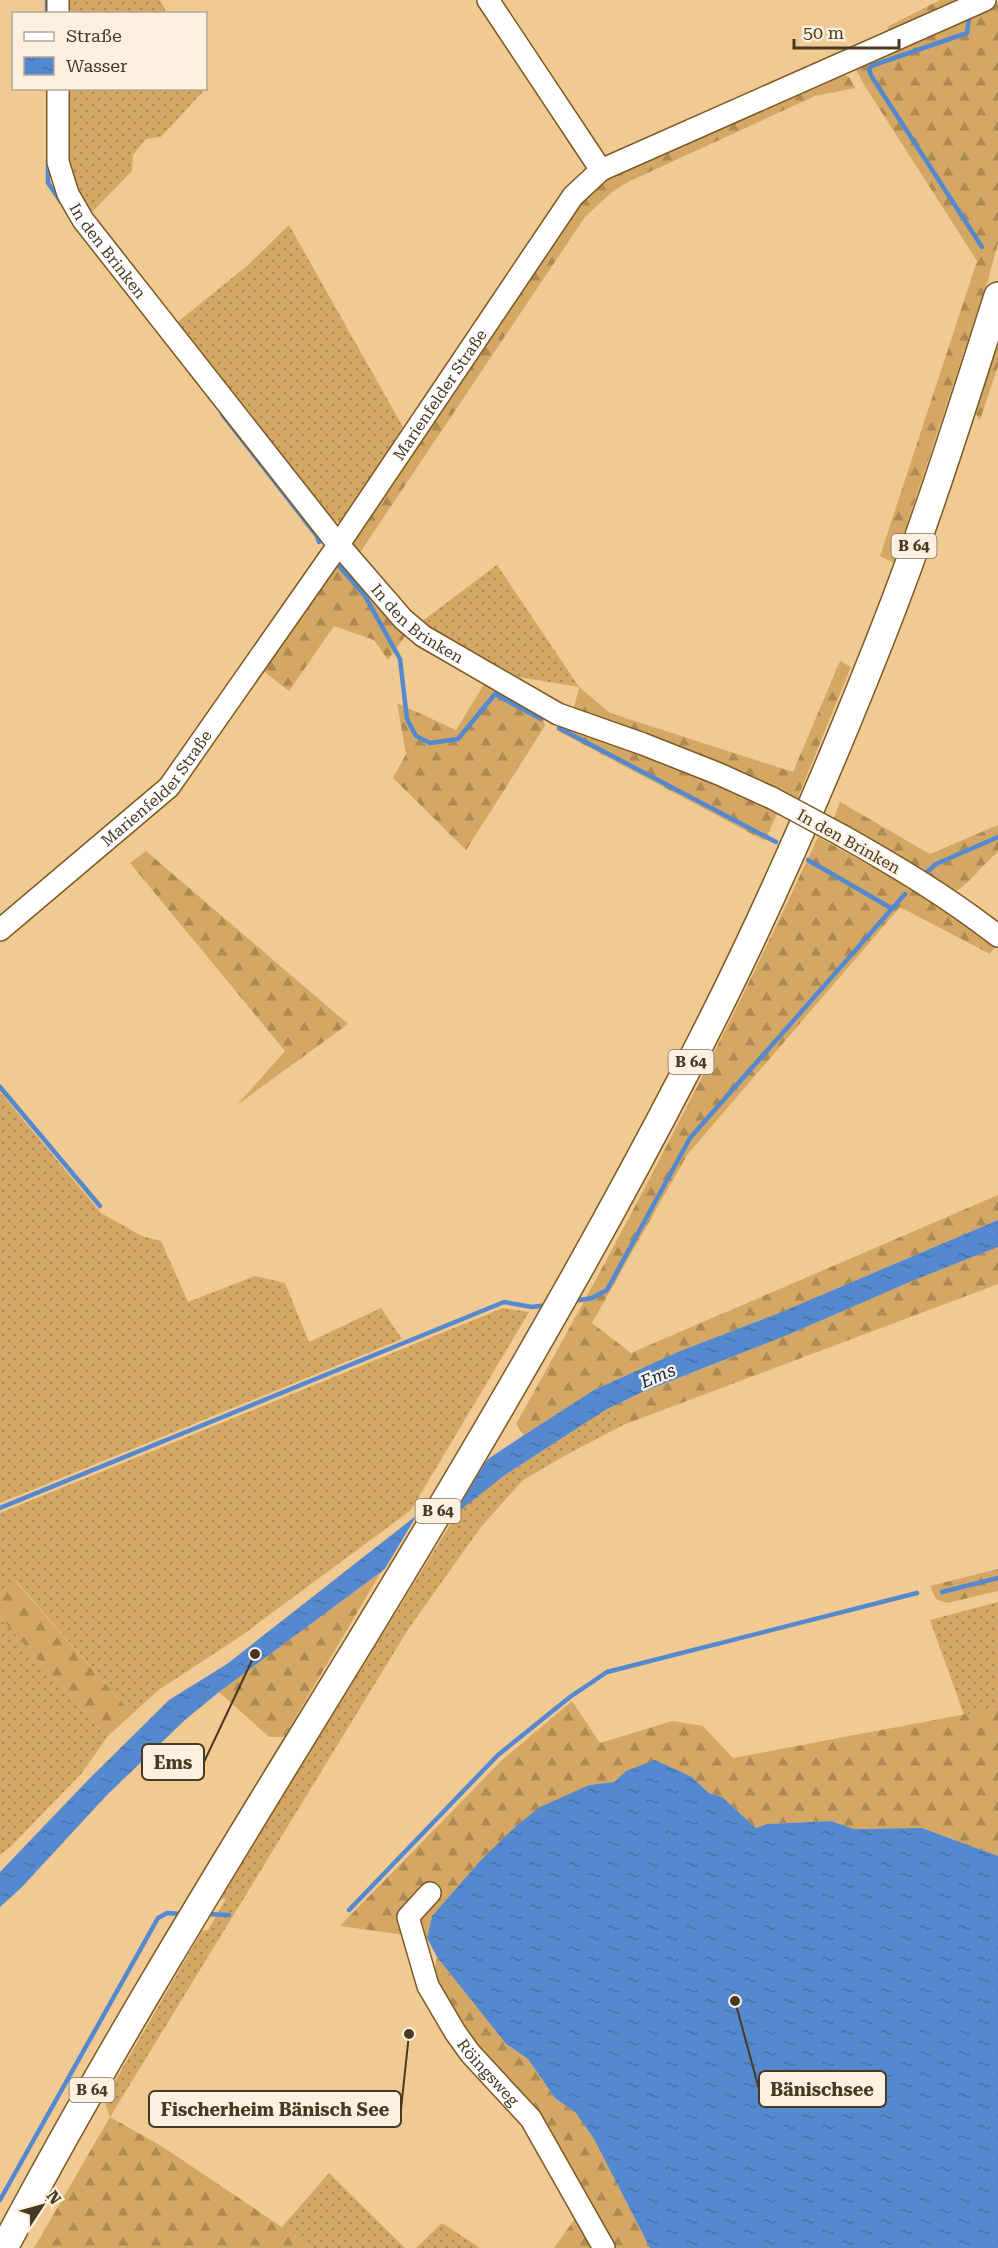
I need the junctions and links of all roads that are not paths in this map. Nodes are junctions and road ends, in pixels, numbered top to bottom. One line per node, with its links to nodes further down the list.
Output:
1 (488, 0): 4 (street)
2 (986, 0): 4 (street, Marienfelder Straße)
3 (58, 90): 6 (street, In den Brinken)
4 (601, 170): 6 (street, Marienfelder Straße)
5 (998, 296): 10 (main road, B 64)
6 (339, 544): 7 (street, Marienfelder Straße); 8 (street, In den Brinken, bridge)
7 (0, 930)
8 (998, 936)
9 (430, 1893): 11 (street, Röingsweg)
10 (4, 2248)
11 (604, 2248)

